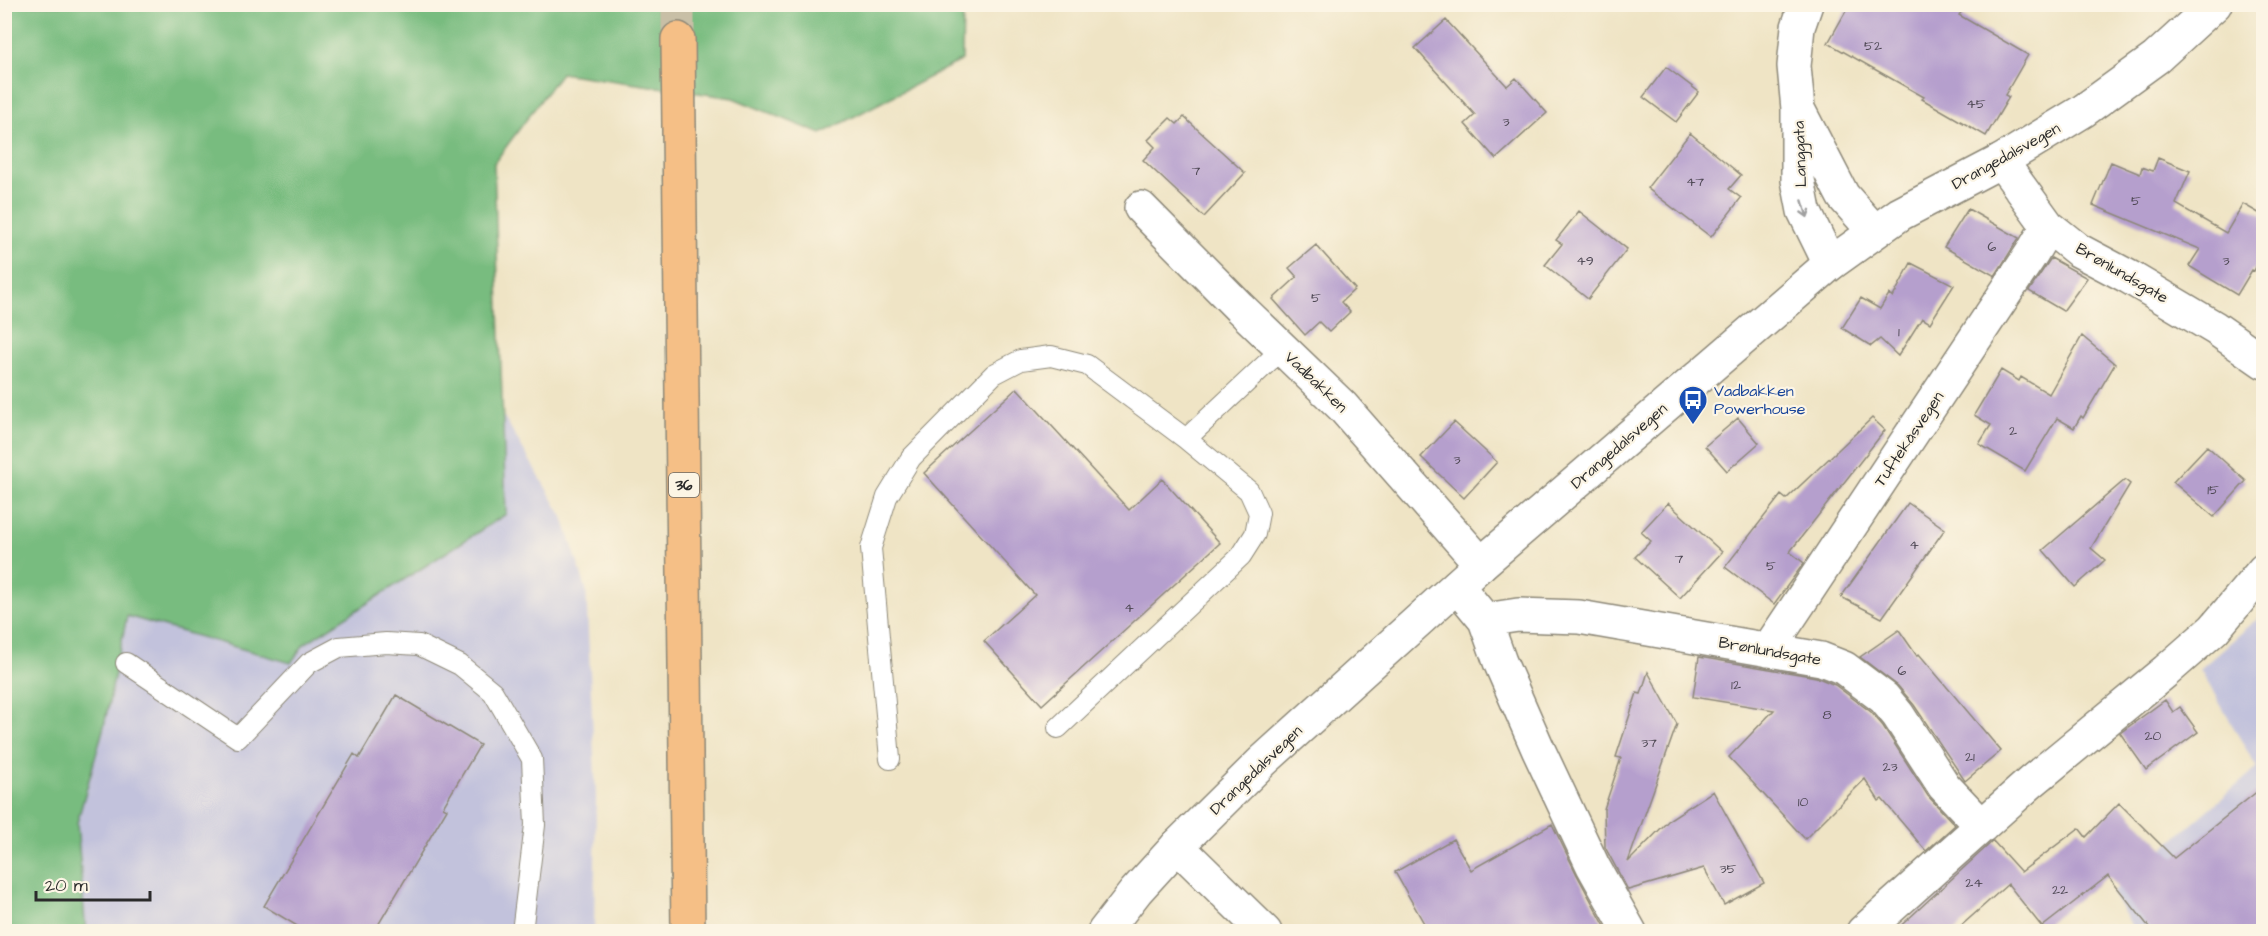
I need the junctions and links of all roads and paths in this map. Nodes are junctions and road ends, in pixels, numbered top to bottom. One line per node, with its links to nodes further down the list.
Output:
1 (1806, 4): 4 (street, Langgata)
2 (2215, 4): 5 (street, Drangedalsvegen)
3 (678, 39): 24 (highway, 36)
4 (1798, 109): 8 (street, Langgata); 9 (street, Langgata, one-way to 9)
5 (2001, 161): 7 (street, Brønlundsgate); 8 (street, Drangedalsvegen)
6 (1141, 208): 10 (street, Vadbakken)
7 (2048, 226): 11 (street, Brønlundsgate); 17 (street, Tuftekåsvegen)
8 (1874, 231): 9 (street, Drangedalsvegen)
9 (1830, 264): 13 (street, Drangedalsvegen)
10 (1282, 349): 12 (lane); 13 (street, Vadbakken)
11 (2264, 362)
12 (1186, 439): 19 (lane); 20 (lane)
13 (1481, 564): 15 (street, Drangedalsvegen)
14 (2264, 570): 21 (street)
15 (1457, 586): 16 (street); 22 (street, Drangedalsvegen)
16 (1485, 620): 17 (street, Brønlundsgate); 27 (street)
17 (1768, 650): 21 (street, Brønlundsgate)
18 (126, 663): 23 (lane)
19 (1058, 728)
20 (890, 759)
21 (1982, 826): 28 (street)
22 (1177, 846): 25 (street, Drangedalsvegen); 26 (street)
23 (522, 932)
24 (688, 932)
25 (1104, 932)
26 (1265, 932)
27 (1630, 932)
28 (1863, 932)

